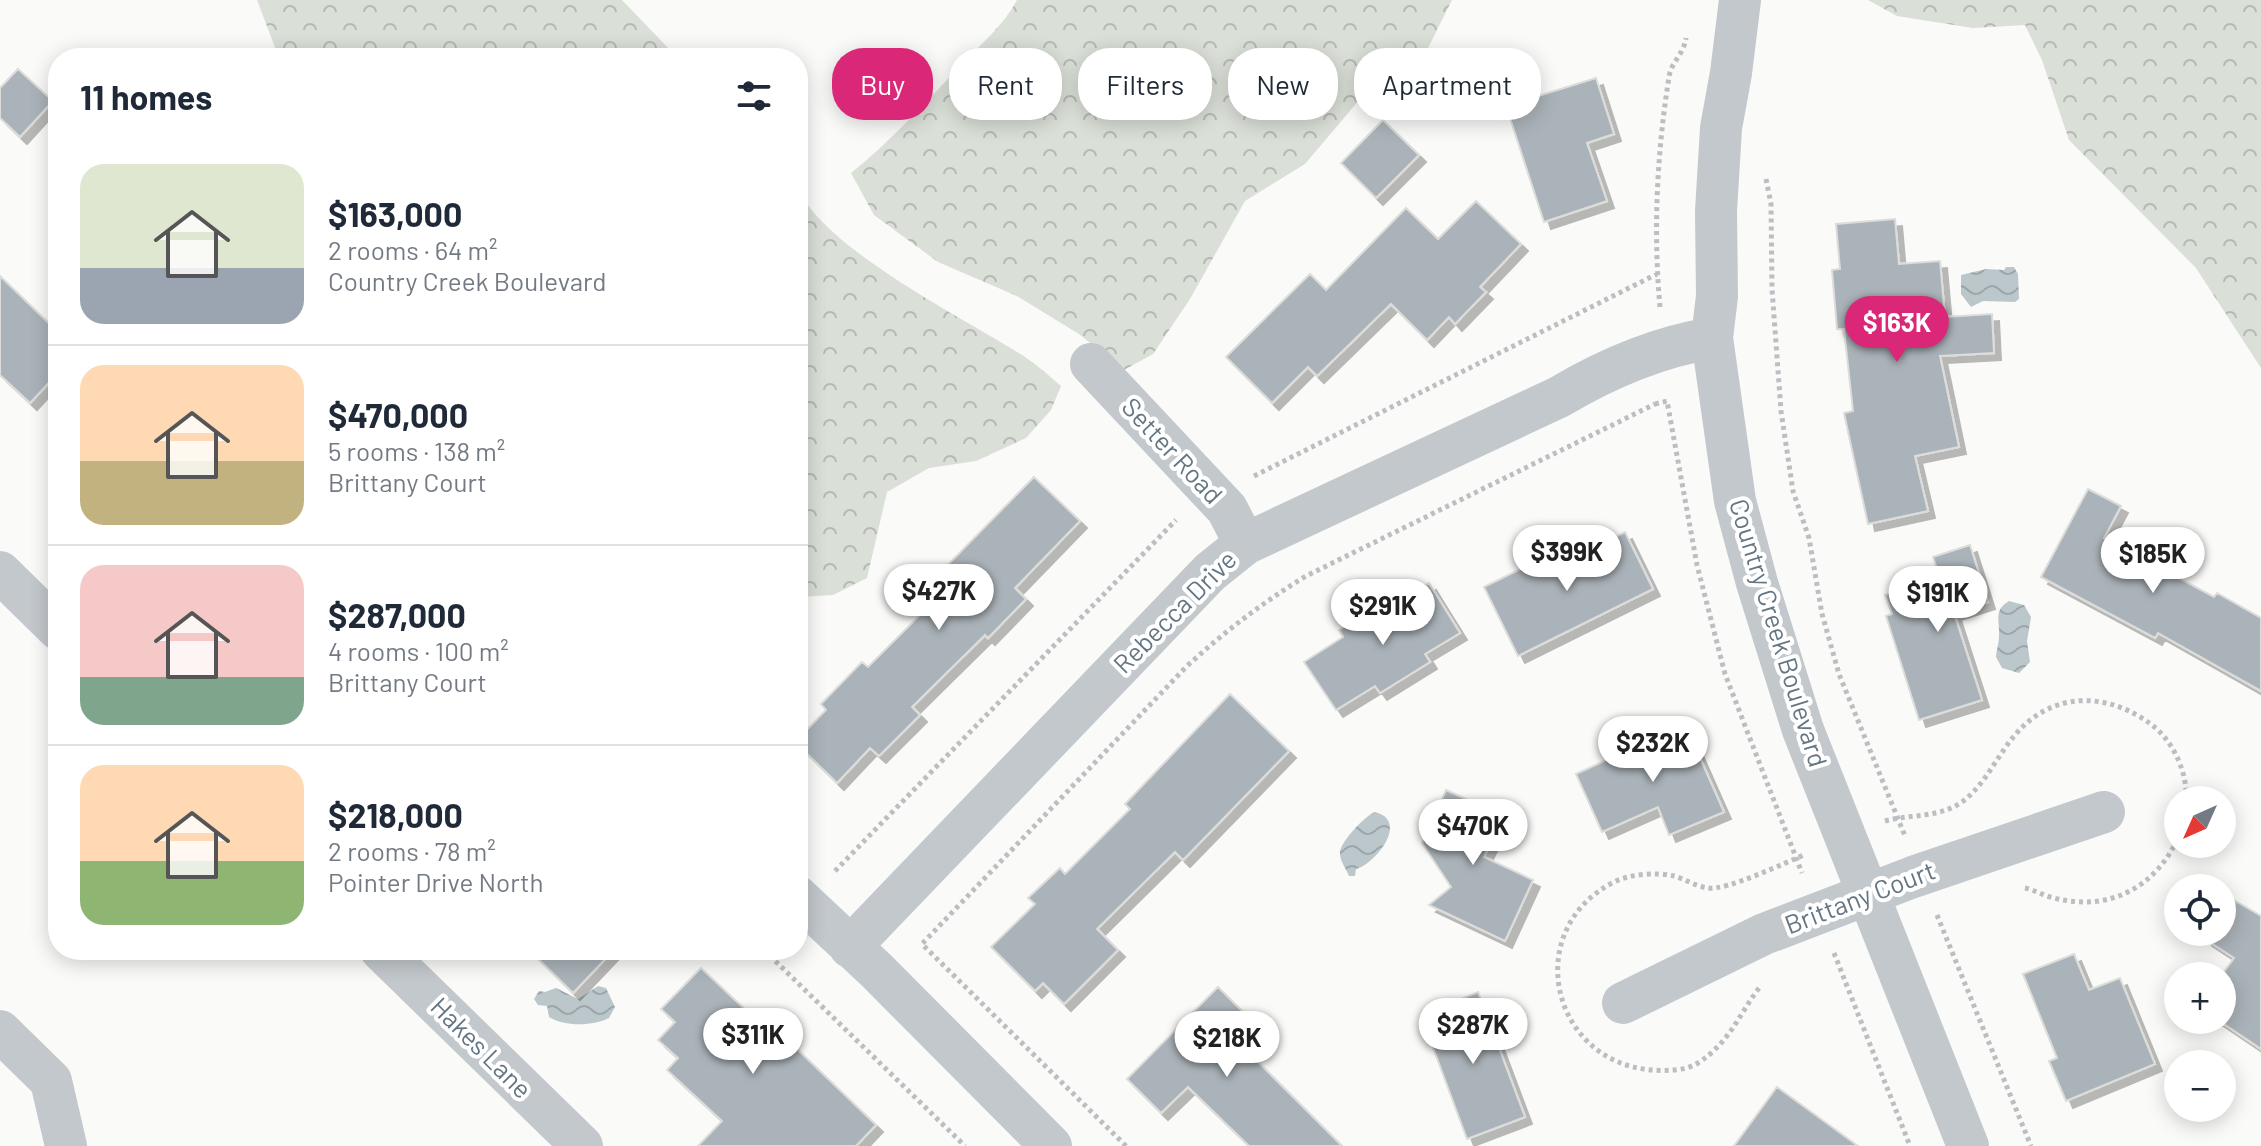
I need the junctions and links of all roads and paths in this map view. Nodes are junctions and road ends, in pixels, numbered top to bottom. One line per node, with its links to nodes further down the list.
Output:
1 (1740, 0): 3 (street, Country Creek Boulevard)
2 (1763, 167): 11 (path)
3 (1712, 338): 6 (street, Rebecca Drive); 13 (street, Country Creek Boulevard)
4 (1091, 364): 6 (street, Setter Road)
5 (1655, 404): 24 (path)
6 (1245, 544): 15 (street, Rebecca Drive)
7 (0, 572): 8 (street)
8 (48, 619)
9 (2104, 812): 11 (street, Brittany Court)
10 (2167, 858): 12 (path)
11 (1920, 874): 13 (street, Brittany Court); 26 (path)
12 (2019, 886)
13 (1868, 893): 18 (street, Brittany Court); 25 (street, Country Creek Boulevard)
14 (808, 907): 15 (street)
15 (850, 947): 23 (street)
16 (391, 960): 21 (street, Hakes Lane)
17 (774, 960): 22 (path)
18 (1623, 1003)
19 (0, 1031): 20 (street)
20 (66, 1146)
21 (582, 1146)
22 (965, 1146)
23 (1051, 1146)
24 (1126, 1146)
25 (1968, 1146)
26 (2031, 1146)

